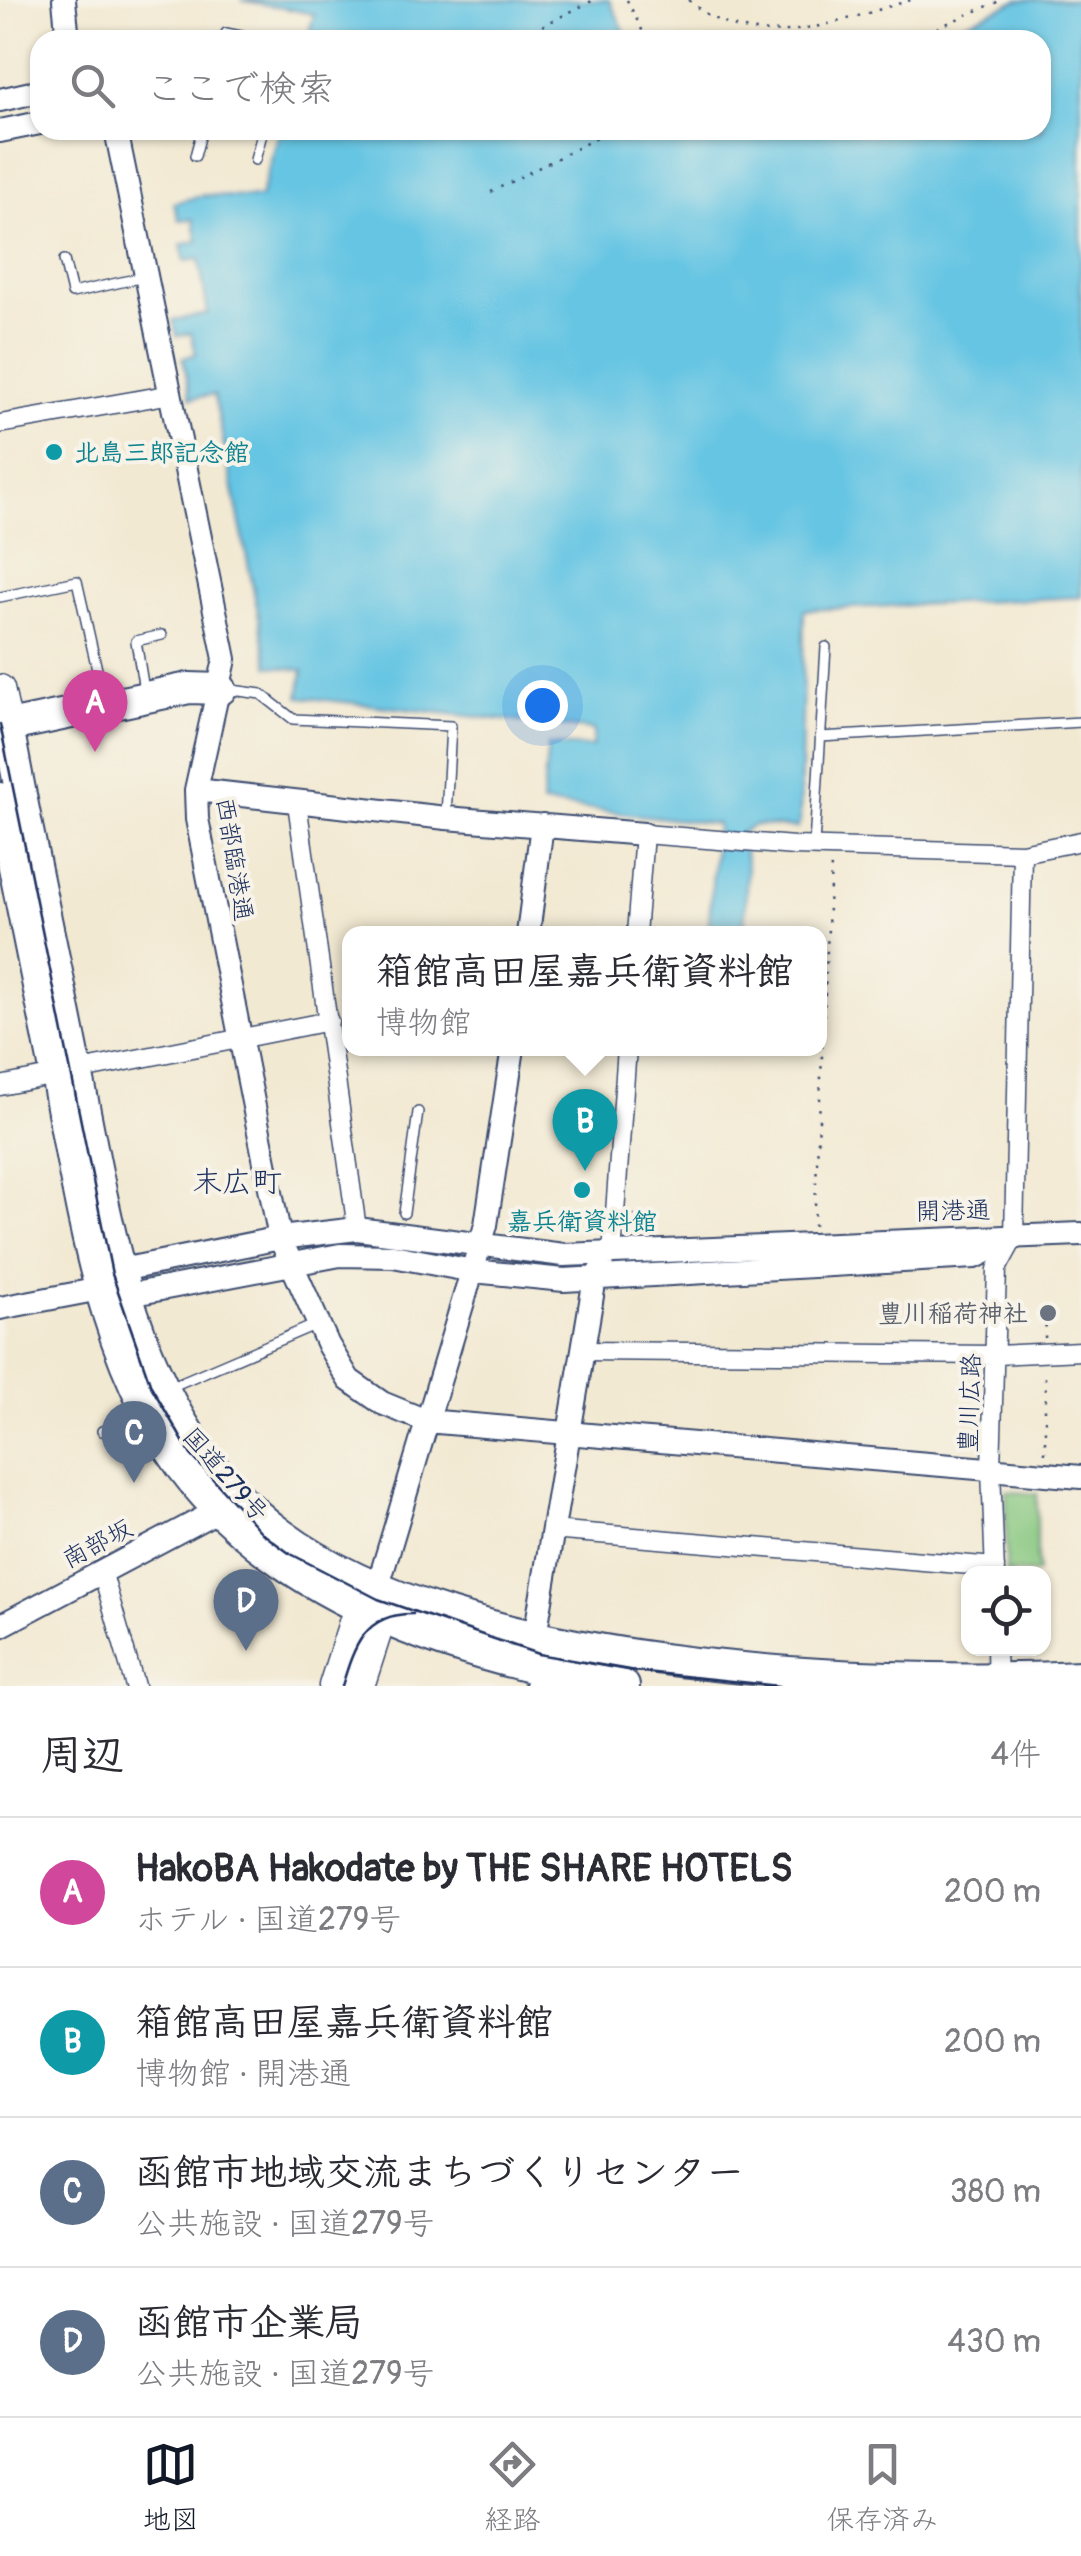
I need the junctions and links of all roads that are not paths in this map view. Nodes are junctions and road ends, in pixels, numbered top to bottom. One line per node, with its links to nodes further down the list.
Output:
1 (64, 0): 2 (street)
2 (67, 30)
3 (30, 94): 4 (street)
4 (0, 100)
5 (30, 124): 6 (street)
6 (0, 131)
7 (118, 140): 13 (street, 西部臨港通)
8 (199, 140): 10 (lane)
9 (260, 140): 11 (lane)
10 (195, 156)
11 (255, 160)
12 (64, 260): 13 (lane)
13 (148, 276): 14 (street, 西部臨港通)
14 (172, 394): 15 (street); 20 (street, 西部臨港通)
15 (0, 424)
16 (0, 597): 19 (lane)
17 (162, 635): 22 (lane)
18 (826, 647): 25 (lane)
19 (101, 687)
20 (222, 688): 22 (highway); 26 (street, 西部臨港通); 29 (lane)
21 (0, 689): 24 (main road)
22 (145, 697): 24 (highway)
23 (1081, 722): 25 (lane)
24 (4, 727): 41 (highway, 国道279号)
25 (820, 737): 33 (lane)
26 (196, 790): 28 (street); 38 (street, 西部臨港通)
27 (0, 798): 41 (highway, 国道279号)
28 (297, 803): 29 (street); 37 (street)
29 (446, 818): 30 (street)
30 (542, 825): 31 (street); 35 (street)
31 (656, 836): 33 (street); 36 (street)
32 (1081, 841): 34 (street)
33 (810, 845): 34 (street)
34 (1022, 854): 48 (street, 豊川広路)
35 (529, 926)
36 (638, 926)
37 (329, 1020): 38 (street); 45 (street)
38 (238, 1037): 41 (street); 47 (street, 西部臨港通)
39 (512, 1056): 49 (street)
40 (626, 1056): 50 (street)
41 (66, 1072): 42 (street); 54 (highway, 国道279号)
42 (0, 1086)
43 (418, 1112): 44 (lane)
44 (404, 1213)
45 (357, 1228): 47 (street, 開港通); 49 (street, 開港通)
46 (1081, 1234): 48 (street)
47 (280, 1238): 51 (street, 西部臨港通); 54 (street, 開港通)
48 (1014, 1238): 50 (street, 開港通); 53 (street, 開港通); 59 (street, 豊川広路)
49 (481, 1246): 50 (street, 開港通); 52 (street)
50 (612, 1254): 53 (street)
51 (293, 1262): 52 (street, 開港通); 54 (street, 開港通); 56 (street, 西部臨港通)
52 (473, 1271): 53 (street, 開港通); 62 (street)
53 (595, 1278): 57 (street)
54 (116, 1285): 55 (street); 61 (highway, 国道279号); 72 (highway, 国道279号)
55 (0, 1308)
56 (320, 1323): 60 (lane); 62 (street, 西部臨港通)
57 (583, 1351): 59 (street); 64 (street)
58 (1081, 1351): 59 (street)
59 (996, 1355): 65 (street, 豊川広路)
60 (177, 1384)
61 (149, 1412): 63 (lane); 67 (highway, 国道279号)
62 (426, 1422): 64 (street); 72 (street)
63 (102, 1431)
64 (568, 1433): 65 (street); 68 (street)
65 (992, 1468): 66 (street); 69 (street, 豊川広路)
66 (1081, 1477)
67 (219, 1510): 71 (street, 南部坂); 72 (highway, 国道279号)
68 (552, 1530): 70 (street); 75 (street)
69 (995, 1566)
70 (961, 1567)
71 (102, 1571): 73 (street, 南部坂); 79 (street)
72 (372, 1605): 75 (highway, 国道279号); 80 (main road); 81 (main road)
73 (0, 1626)
74 (996, 1656): 78 (street)
75 (537, 1667): 77 (highway, 国道279号); 82 (highway, 国道279号)
76 (1081, 1676): 78 (highway, 国道279号)
77 (800, 1683): 78 (highway, 国道279号)
78 (996, 1685)
79 (135, 1686)
80 (334, 1686)
81 (360, 1686)
82 (624, 1686)

